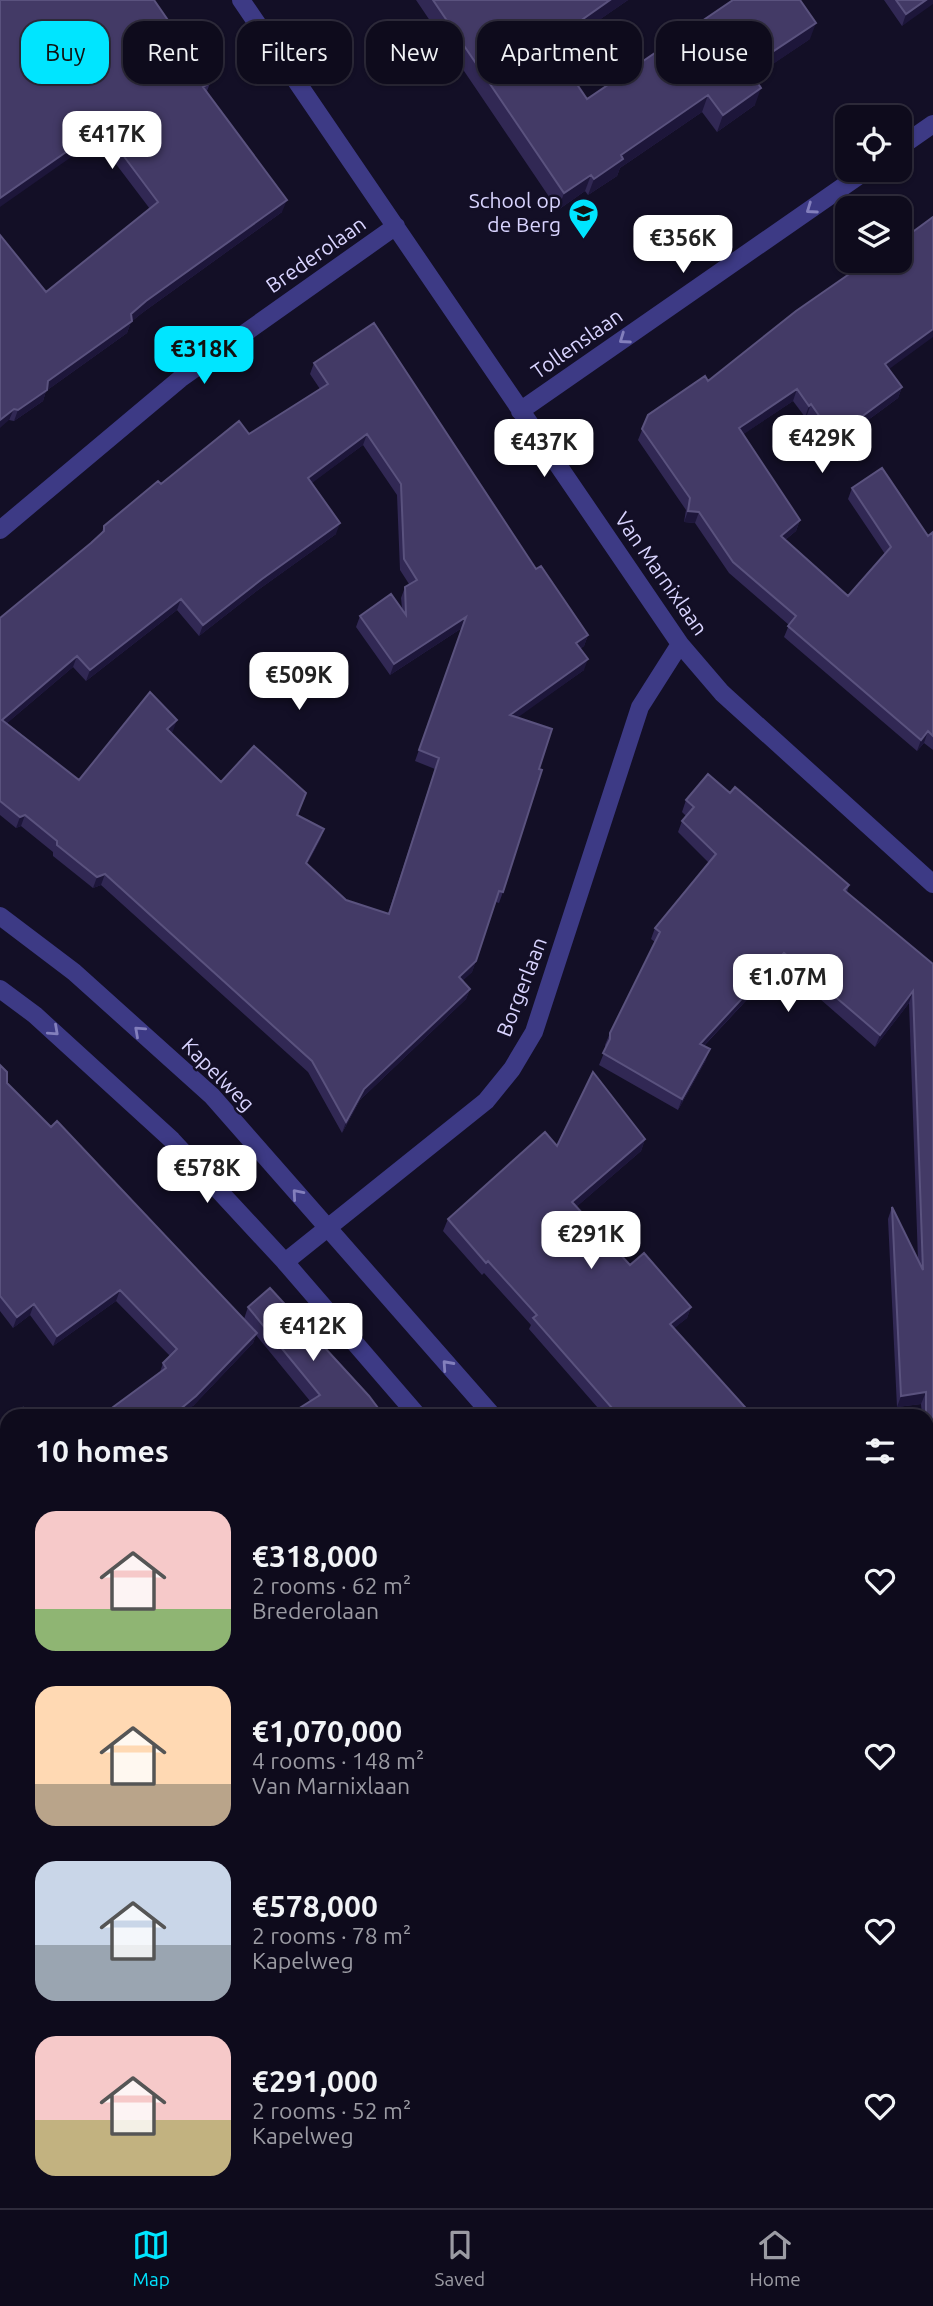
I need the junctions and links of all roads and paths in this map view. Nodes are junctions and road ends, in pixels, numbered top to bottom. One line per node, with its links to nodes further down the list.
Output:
1 (241, 0): 5 (street, Van Marnixlaan)
2 (933, 124): 3 (street)
3 (912, 139)
4 (850, 182): 6 (street, Tollenslaan, one-way to 6)
5 (396, 226): 6 (street, Van Marnixlaan); 7 (street, Brederolaan)
6 (520, 411): 8 (street, Van Marnixlaan)
7 (0, 530)
8 (680, 644): 9 (street, Van Marnixlaan); 12 (street, Borgerlaan)
9 (933, 884)
10 (0, 916): 12 (street, Kapelweg, one-way to 10)
11 (0, 989): 13 (street, one-way to 13)
12 (326, 1229): 13 (street, Borgerlaan); 15 (street, Kapelweg, one-way to 12)
13 (285, 1262): 14 (street)
14 (412, 1409)
15 (487, 1409)

